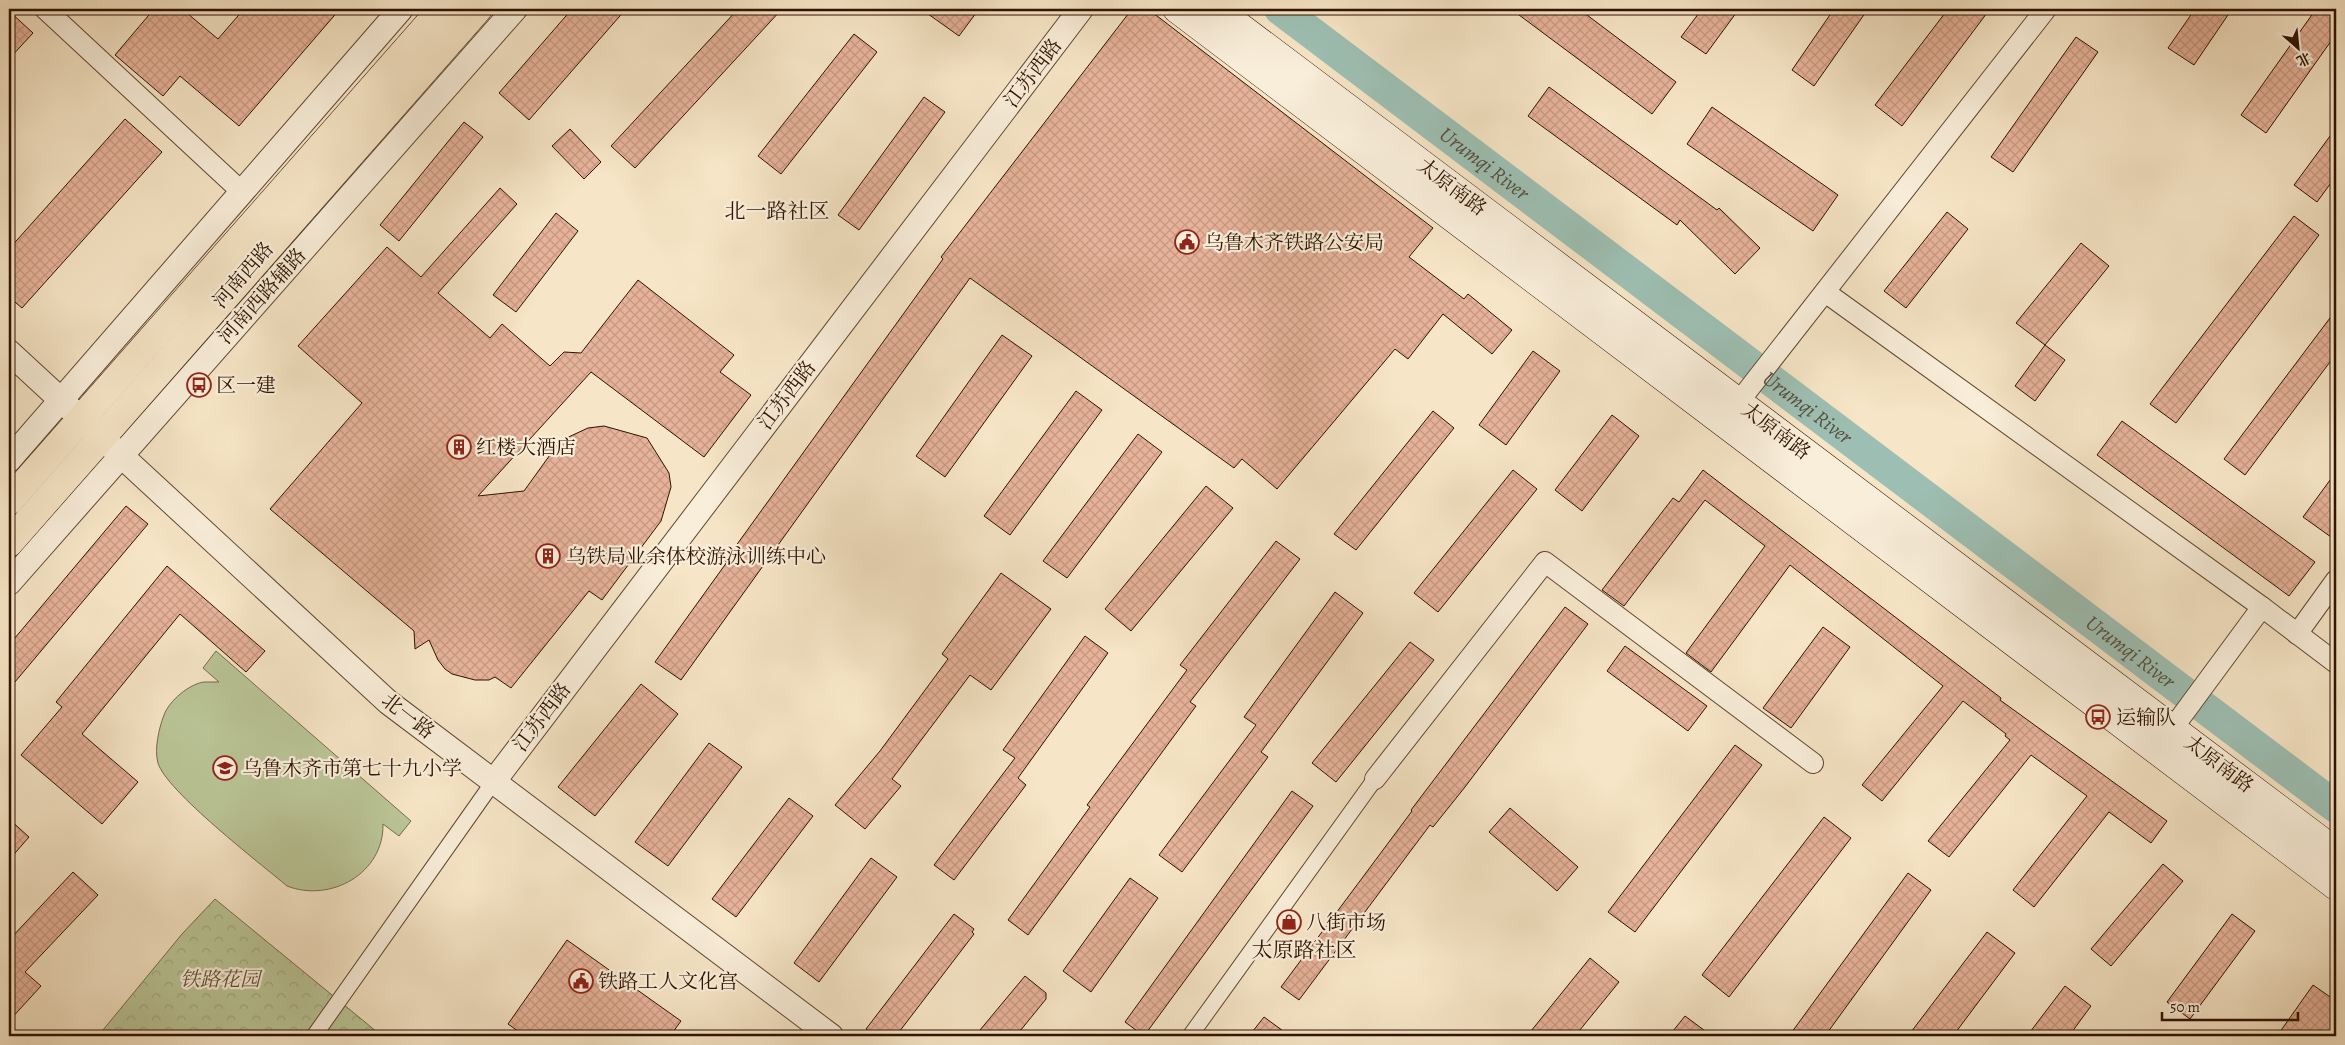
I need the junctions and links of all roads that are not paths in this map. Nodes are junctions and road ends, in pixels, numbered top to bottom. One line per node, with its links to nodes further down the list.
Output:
1 (45, 9): 10 (street)
2 (401, 9): 10 (street)
3 (442, 9): 15 (main road, 河南西路)
4 (478, 9): 16 (main road, 河南西路)
5 (516, 9): 16 (street, 河南西路辅路)
6 (1081, 9): 28 (street, 江苏西路)
7 (1177, 9): 14 (main road)
8 (1216, 9): 14 (main road, 太原南路)
9 (2046, 9): 11 (street)
10 (242, 192): 13 (street)
11 (1825, 292): 14 (street); 22 (street)
12 (9, 352): 13 (street, 北一路)
13 (61, 401): 15 (street, 北一路); 17 (street)
14 (1738, 404): 25 (main road, 太原南路)
15 (81, 420): 16 (street, 北一路); 18 (main road, 河南西路)
16 (111, 446): 19 (main road, 河南西路); 21 (street, 河南西路辅路); 28 (street, 北一路)
17 (9, 460)
18 (9, 501)
19 (9, 543)
20 (2336, 580): 23 (street)
21 (9, 583)
22 (2262, 607): 23 (street); 25 (street)
23 (2297, 634): 24 (street)
24 (2336, 663)
25 (2171, 731): 29 (main road, 太原南路); 30 (main road)
26 (1813, 763): 27 (street)
27 (1375, 779): 33 (street)
28 (494, 781): 31 (street); 32 (street, 北一路)
29 (2336, 852)
30 (2336, 886)
31 (314, 1036)
32 (831, 1036)
33 (1190, 1036)

